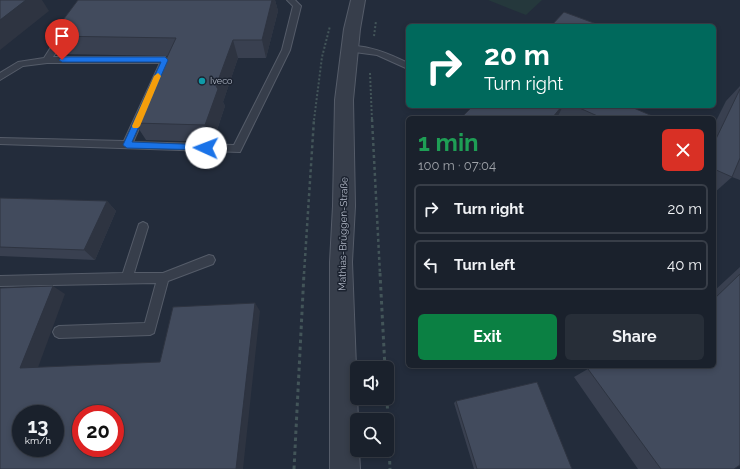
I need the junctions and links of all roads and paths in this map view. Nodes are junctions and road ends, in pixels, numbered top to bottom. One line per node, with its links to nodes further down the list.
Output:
1 (291, 0): 12 (lane)
2 (358, 0): 6 (street, Mathias-Brüggen-Straße)
3 (377, 19): 7 (path)
4 (331, 21): 21 (path)
5 (69, 27): 8 (lane)
6 (350, 49): 7 (lane); 22 (street, Mathias-Brüggen-Straße)
7 (372, 50): 9 (lane); 19 (path)
8 (47, 60): 10 (lane); 12 (lane)
9 (406, 65)
10 (0, 77)
11 (0, 141): 12 (lane)
12 (127, 145)
13 (143, 227): 15 (lane)
14 (209, 260): 16 (lane)
15 (127, 278): 16 (lane); 17 (lane)
16 (163, 278): 18 (lane)
17 (0, 281)
18 (59, 332)
19 (385, 361)
20 (387, 405): 23 (path)
21 (294, 469)
22 (345, 469)
23 (390, 469)

